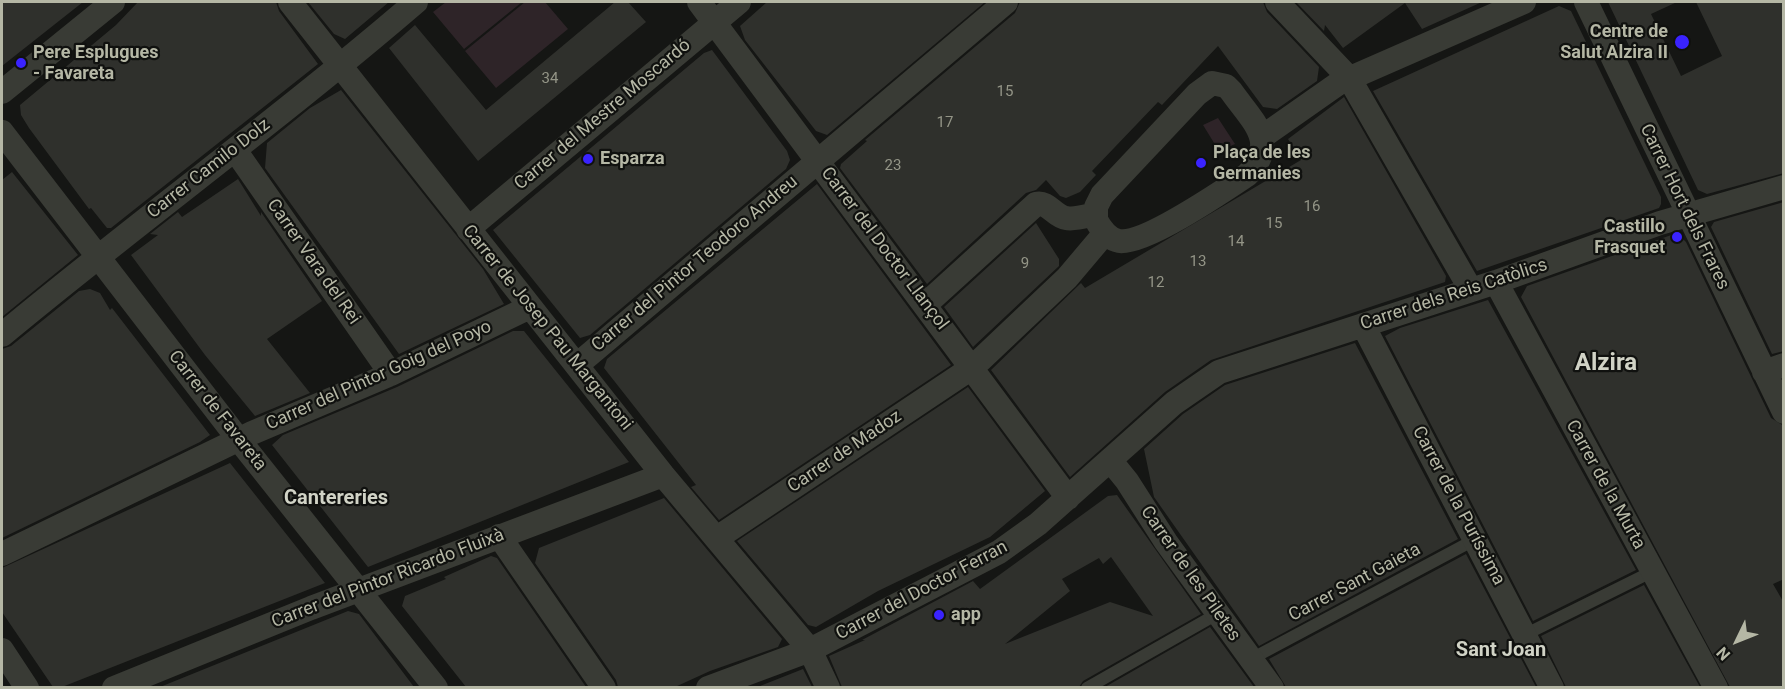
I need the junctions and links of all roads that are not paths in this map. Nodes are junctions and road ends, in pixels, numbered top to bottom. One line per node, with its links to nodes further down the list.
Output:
1 (113, 2): 13 (street)
2 (290, 2): 11 (street, Carrer de Josep Pau Margantoni)
3 (416, 2): 11 (street, Carrer Camilo Dolz)
4 (699, 2): 10 (street, Carrer del Doctor Llançol)
5 (739, 2): 10 (street, Carrer del Mestre Moscardó)
6 (1006, 2): 17 (street, Carrer del Pintor Teodoro Andreu)
7 (1277, 2): 12 (street)
8 (1524, 2): 12 (street)
9 (1586, 2): 19 (street, Carrer Hort dels Frares)
10 (714, 22): 17 (street, Carrer del Doctor Llançol); 21 (street, Carrer del Mestre Moscardó)
11 (342, 65): 16 (street, Carrer Camilo Dolz); 21 (street, Carrer de Josep Pau Margantoni)
12 (1348, 78): 15 (street); 24 (street)
13 (2, 92)
14 (2, 132): 22 (street, Carrer de Favareta)
15 (1262, 137): 20 (street); 20 (street)
16 (235, 150): 22 (street, Carrer Camilo Dolz); 32 (street, Carrer Vara del Rei)
17 (817, 161): 25 (street, Carrer del Doctor Llançol); 29 (street, Carrer del Pintor Teodoro Andreu)
18 (1784, 188): 19 (street, Carrer dels Reis Catòlics)
19 (1688, 215): 23 (street, Carrer dels Reis Catòlics); 31 (street, Carrer Hort dels Frares)
20 (1100, 224): 25 (street); 30 (street)
21 (468, 229): 26 (street, Carrer de Josep Pau Margantoni)
22 (97, 256): 28 (street, Carrer Camilo Dolz); 35 (street, Carrer de Favareta)
23 (1496, 282): 24 (street, Carrer dels Reis Catòlics); 43 (street, Carrer de la Murta)
24 (1471, 290): 27 (street, Carrer dels Reis Catòlics)
25 (926, 304): 30 (street, Carrer del Doctor Llançol)
26 (530, 308): 29 (street, Carrer de Josep Pau Margantoni); 32 (street, Carrer del Pintor Goig del Poyo)
27 (1362, 325): 34 (street, Carrer dels Reis Catòlics); 41 (street, Carrer de la Puríssima)
28 (2, 335)
29 (577, 365): 37 (street, Carrer de Josep Pau Margantoni)
30 (973, 367): 38 (street, Carrer del Doctor Llançol); 40 (street, Carrer de Madoz)
31 (1774, 368): 33 (street, Carrer Hort dels Frares)
32 (391, 374): 35 (street, Carrer del Pintor Goig del Poyo)
33 (1784, 412)
34 (1140, 432): 36 (street, Carrer del Doctor Ferran)
35 (239, 440): 42 (street, Carrer del Pintor Goig del Poyo); 44 (street, Carrer de Favareta)
36 (1110, 460): 38 (street, Carrer del Doctor Ferran); 45 (street, Carrer de les Piletes)
37 (663, 474): 39 (street, Carrer del Pintor Ricardo Fluixà); 40 (street, Carrer de Josep Pau Margantoni)
38 (1068, 498): 48 (street, Carrer del Doctor Ferran)
39 (499, 536): 44 (street, Carrer del Pintor Ricardo Fluixà); 54 (street)
40 (717, 538): 48 (street, Carrer de Josep Pau Margantoni)
41 (1476, 539): 46 (street, Carrer de la Puríssima); 49 (lane, Carrer Sant Gaieta)
42 (2, 554)
43 (1653, 571): 46 (lane); 60 (street, Carrer de la Murta)
44 (360, 590): 52 (street, Carrer del Pintor Ricardo Fluixà); 53 (street, Carrer de Favareta)
45 (1217, 614): 49 (street, Carrer de les Piletes); 57 (lane)
46 (1526, 634): 59 (street, Carrer de la Puríssima)
47 (2, 650): 51 (street)
48 (810, 650): 50 (street, Carrer del Doctor Ferran); 56 (street, Carrer de Josep Pau Margantoni)
49 (1251, 659): 58 (street, Carrer de les Piletes)
50 (759, 678): 55 (street, Carrer del Doctor Ferran)
51 (27, 687)
52 (114, 687)
53 (436, 687)
54 (604, 687)
55 (708, 687)
56 (828, 687)
57 (1087, 687)
58 (1272, 687)
59 (1552, 687)
60 (1716, 687)

